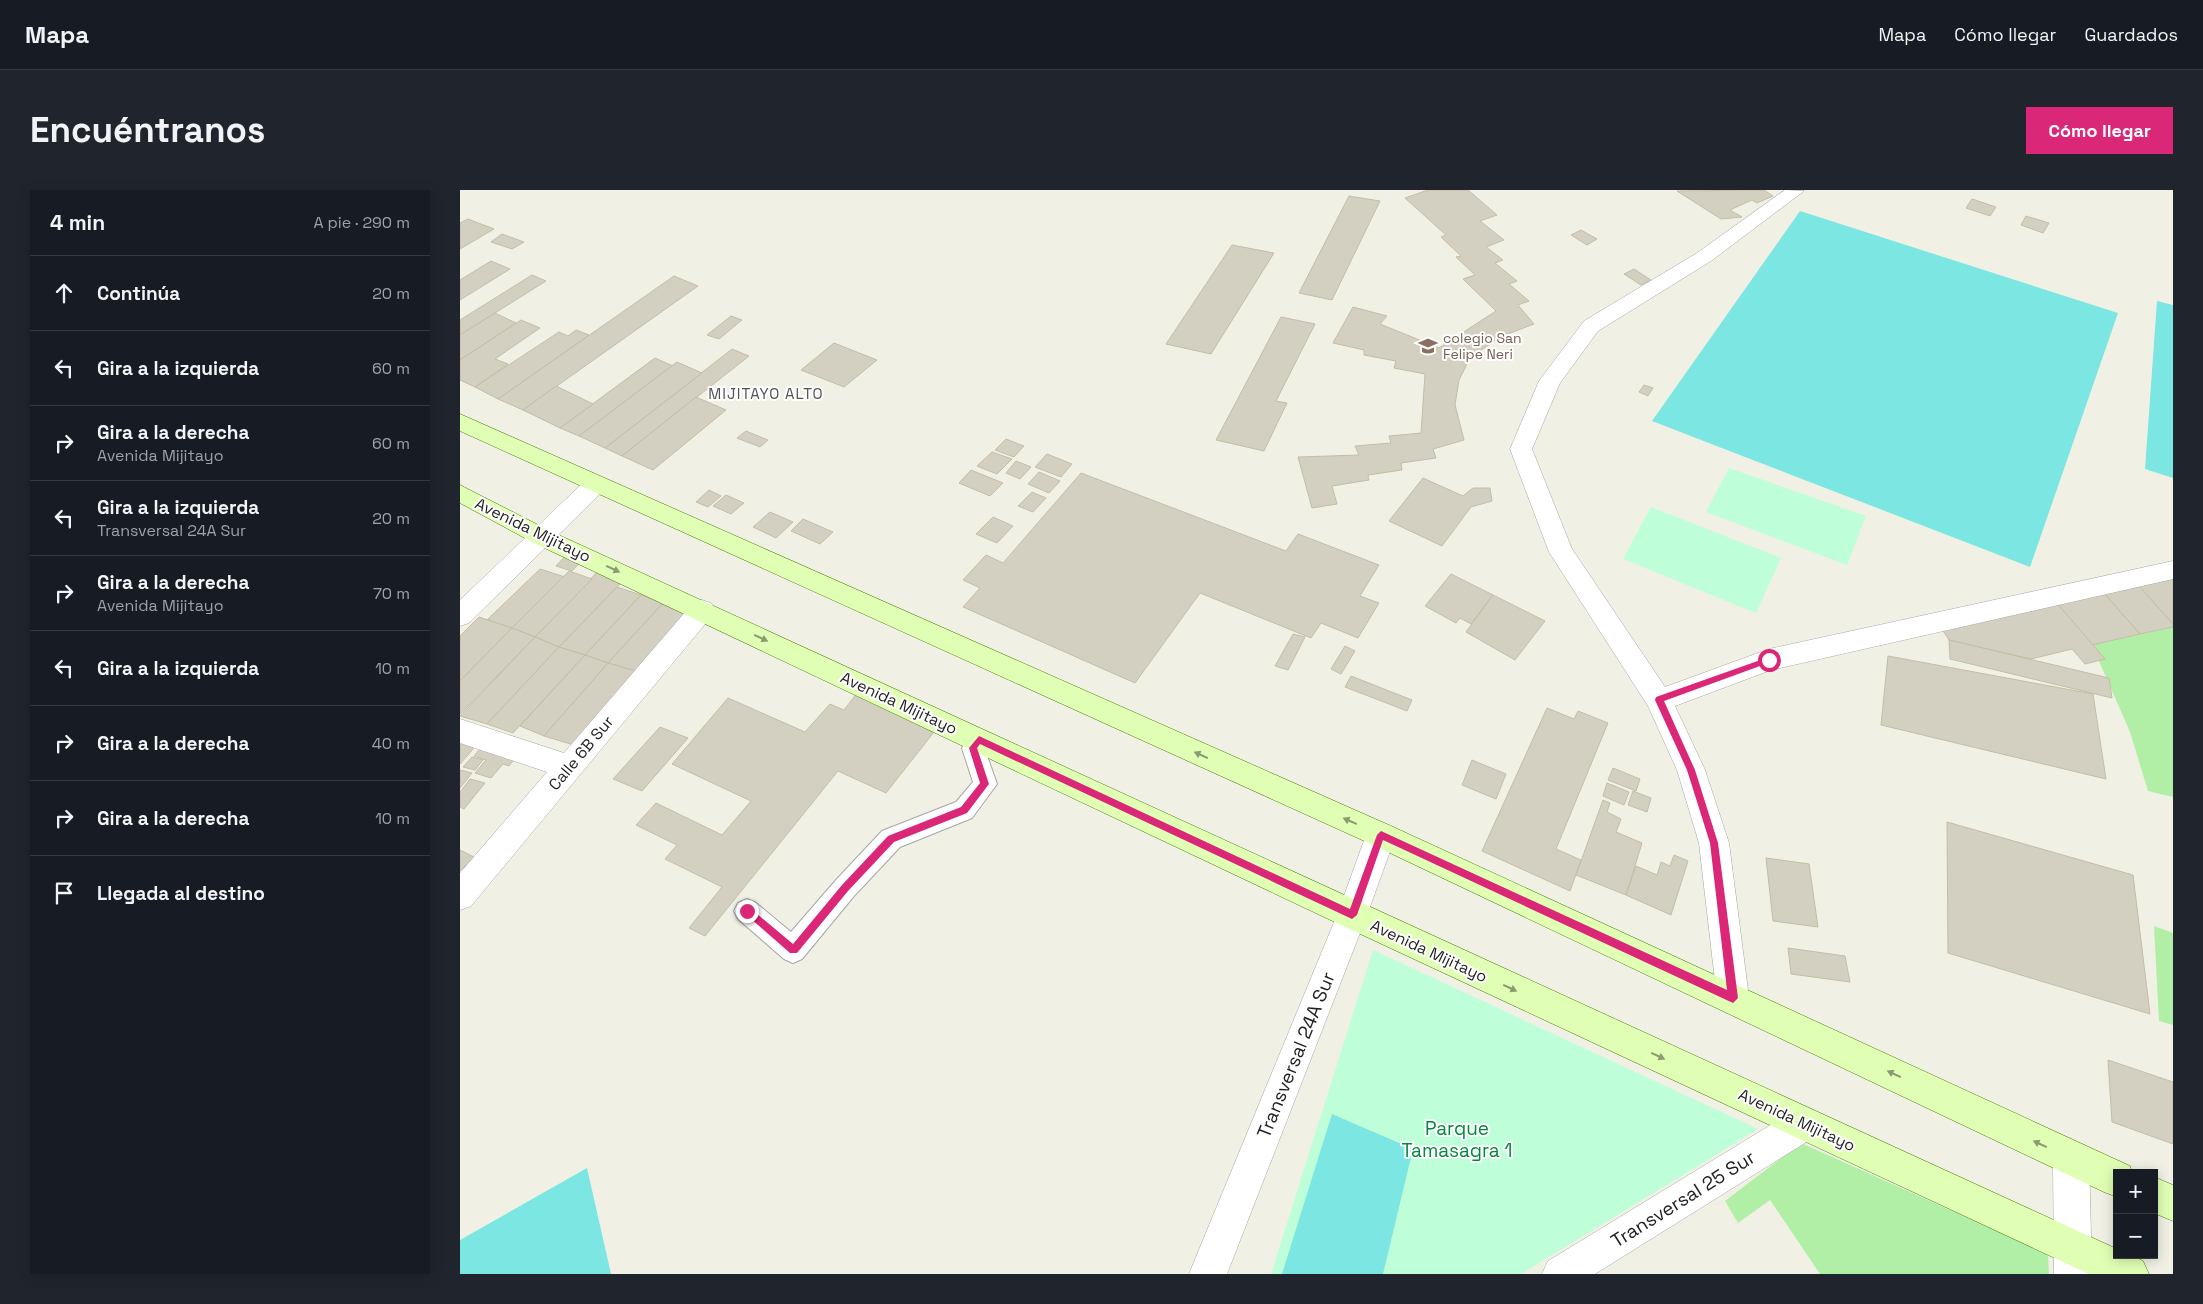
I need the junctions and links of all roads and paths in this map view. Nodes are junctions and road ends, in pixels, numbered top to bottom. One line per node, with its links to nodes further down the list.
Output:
1 (1795, 190): 9 (street)
2 (460, 422): 3 (main road)
3 (596, 484): 5 (street); 13 (main road, one-way to 3)
4 (460, 493): 5 (main road, Avenida Mijitayo)
5 (542, 537): 7 (main road, Avenida Mijitayo, one-way to 7); 8 (street)
6 (2173, 570): 9 (street)
7 (702, 610): 11 (main road, Avenida Mijitayo, one-way to 11); 12 (street, Calle 6B Sur)
8 (460, 616)
9 (1659, 700): 17 (street)
10 (460, 731): 12 (street)
11 (979, 740): 15 (lane); 16 (main road, Avenida Mijitayo)
12 (568, 767): 14 (street, Calle 6B Sur)
13 (1381, 835): 16 (street, Transversal 24A Sur); 17 (main road)
14 (460, 896)
15 (747, 911)
16 (1352, 915): 18 (main road, Avenida Mijitayo, one-way to 18); 24 (street, Transversal 24A Sur)
17 (1733, 998): 19 (main road, one-way to 17)
18 (1804, 1124): 23 (main road, Avenida Mijitayo); 25 (street, Transversal 25 Sur)
19 (2071, 1158): 20 (main road); 23 (street)
20 (2113, 1177)
21 (2158, 1197): 22 (main road)
22 (2173, 1203)
23 (2073, 1261): 26 (main road, Avenida Mijitayo)
24 (1208, 1274)
25 (1561, 1274)
26 (2130, 1274)

